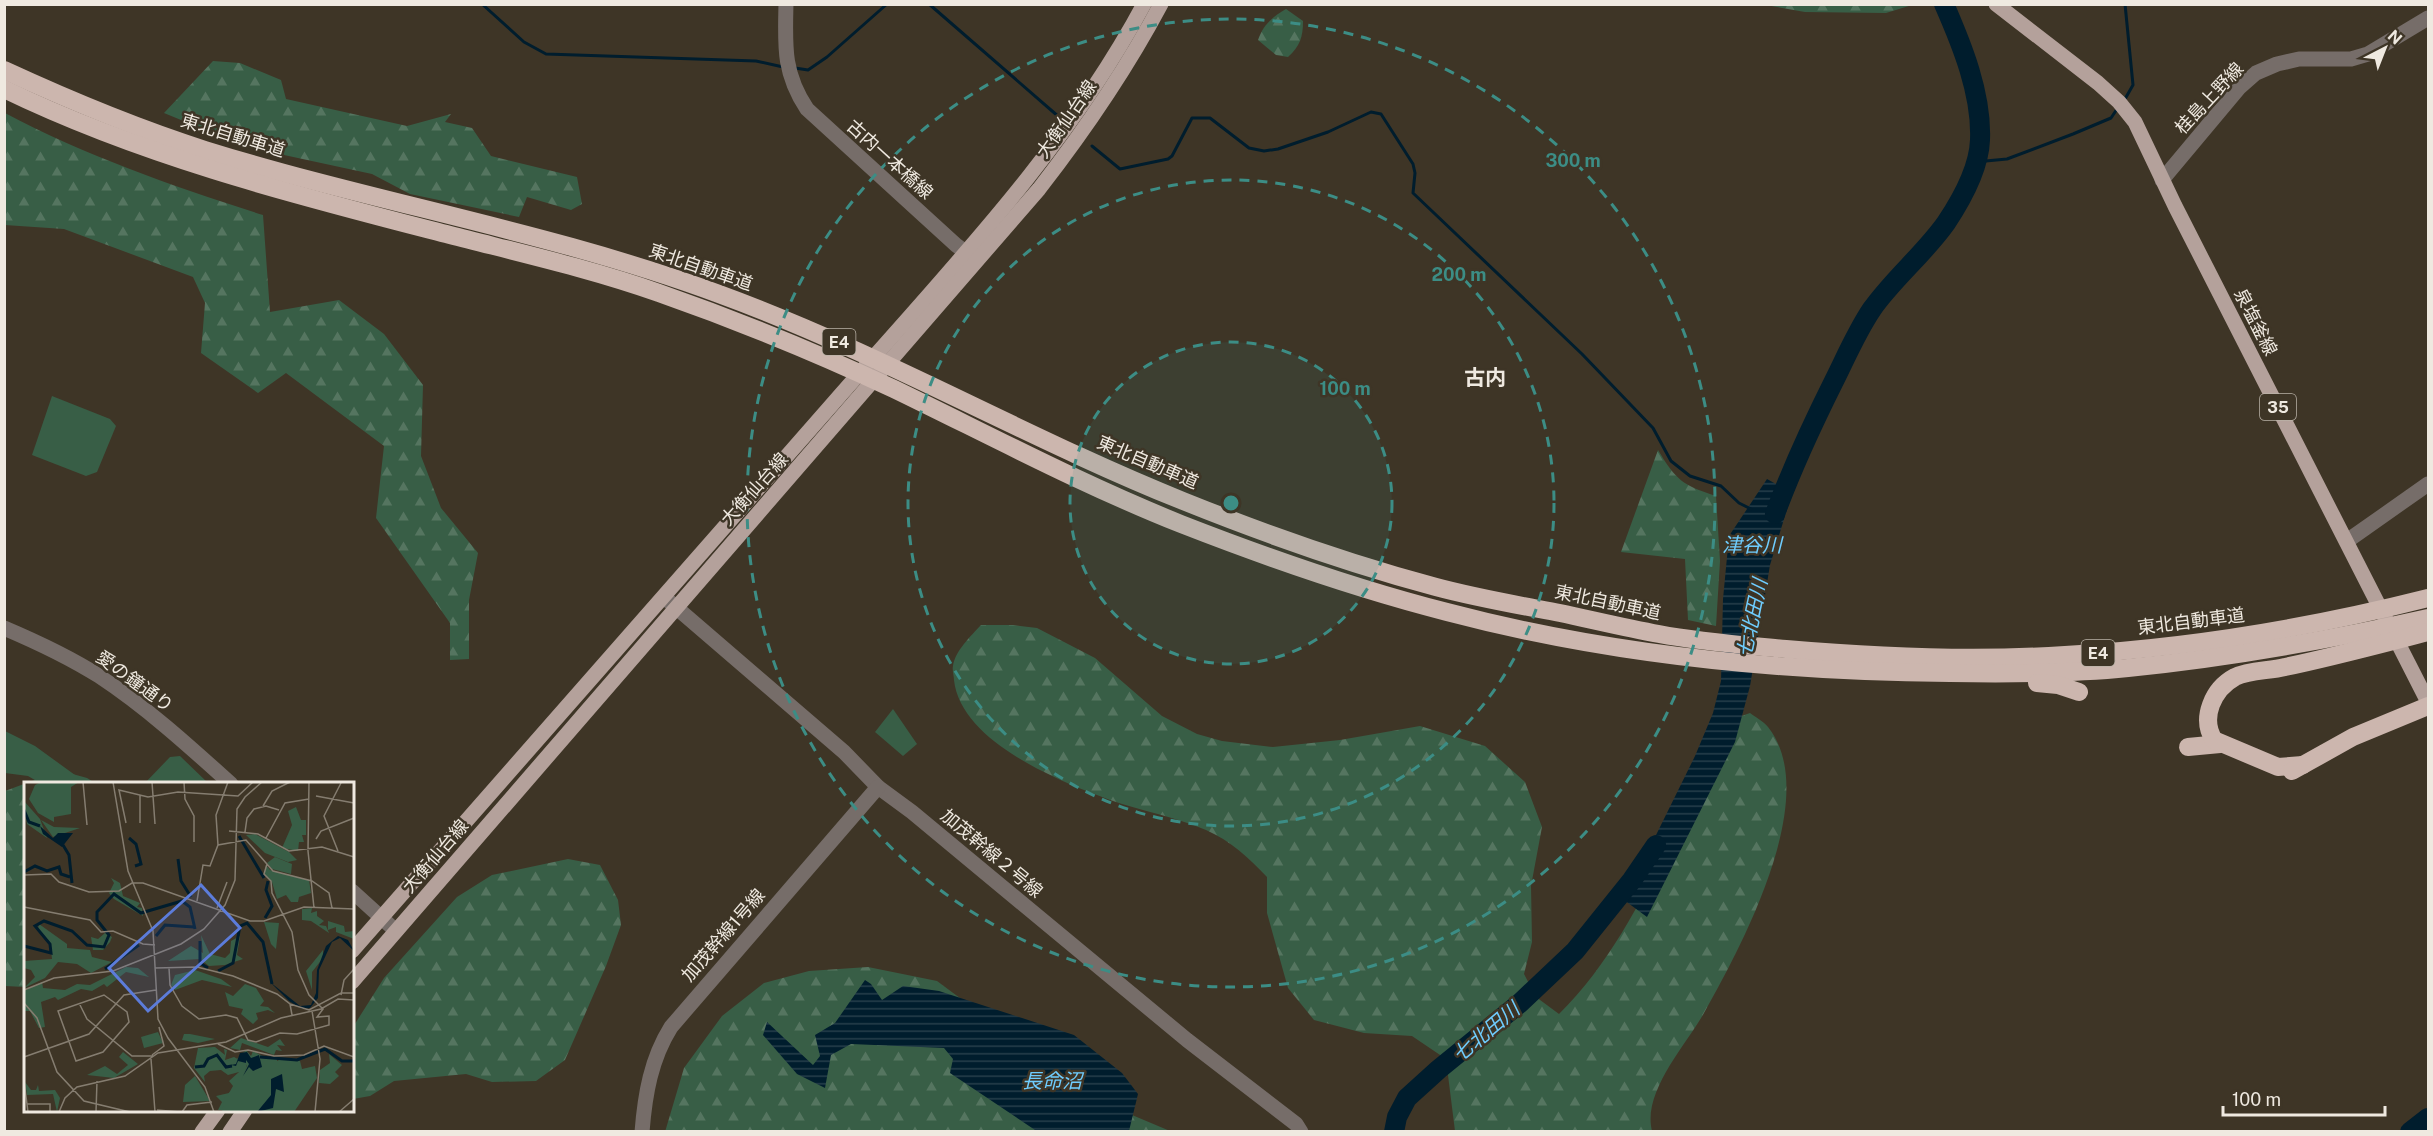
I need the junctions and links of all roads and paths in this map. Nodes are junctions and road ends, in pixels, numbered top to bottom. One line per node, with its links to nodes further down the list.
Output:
1 (786, 4): 9 (street, 古内一本橋線)
2 (1144, 4): 9 (main road, 大衡仙台線)
3 (1161, 4): 10 (main road, 大衡仙台線)
4 (1996, 4): 8 (main road, 泉塩釜線 / 35)
5 (2428, 18): 8 (street, 桂島上野線)
6 (4, 70): 20 (highway, 東北自動車道 / E4)
7 (4, 89): 20 (highway, 東北自動車道 / E4)
8 (2162, 180): 12 (main road, 泉塩釜線 / 35)
9 (965, 252): 10 (street, 古内一本橋線); 13 (main road, 大衡仙台線)
10 (978, 261): 15 (main road, 大衡仙台線)
11 (2428, 484): 12 (street)
12 (2347, 541): 24 (main road, 泉塩釜線 / 35)
13 (664, 597): 15 (street, 加茂幹線２号線); 30 (main road, 大衡仙台線)
14 (2428, 598): 21 (highway, 東北自動車道 / E4)
15 (676, 608): 28 (street, 加茂幹線２号線); 31 (main road, 大衡仙台線)
16 (2428, 618): 18 (highway, 東北自動車道 / E4)
17 (4, 628): 27 (street, 愛の鐘通り)
18 (2419, 630): 19 (highway, 東北自動車道 / E4)
19 (2373, 638): 22 (highway, 東北自動車道 / E4); 26 (highway)
20 (1662, 644): 21 (highway, 東北自動車道 / E4)
21 (1830, 661): 22 (highway, 東北自動車道 / E4)
22 (1889, 673): 23 (highway)
23 (2079, 692)
24 (2428, 704): 26 (highway)
25 (2188, 747): 26 (highway)
26 (2215, 747)
27 (230, 782)
28 (878, 787): 38 (street, 加茂幹線1号線); 39 (street, 加茂幹線２号線)
29 (354, 893): 30 (street)
30 (381, 917): 31 (street); 32 (main road, 大衡仙台線)
31 (396, 931): 33 (main road, 大衡仙台線)
32 (354, 949)
33 (354, 980)
34 (216, 1112): 36 (main road)
35 (244, 1112): 37 (main road)
36 (202, 1131)
37 (230, 1131)
38 (642, 1131)
39 (1301, 1131)

